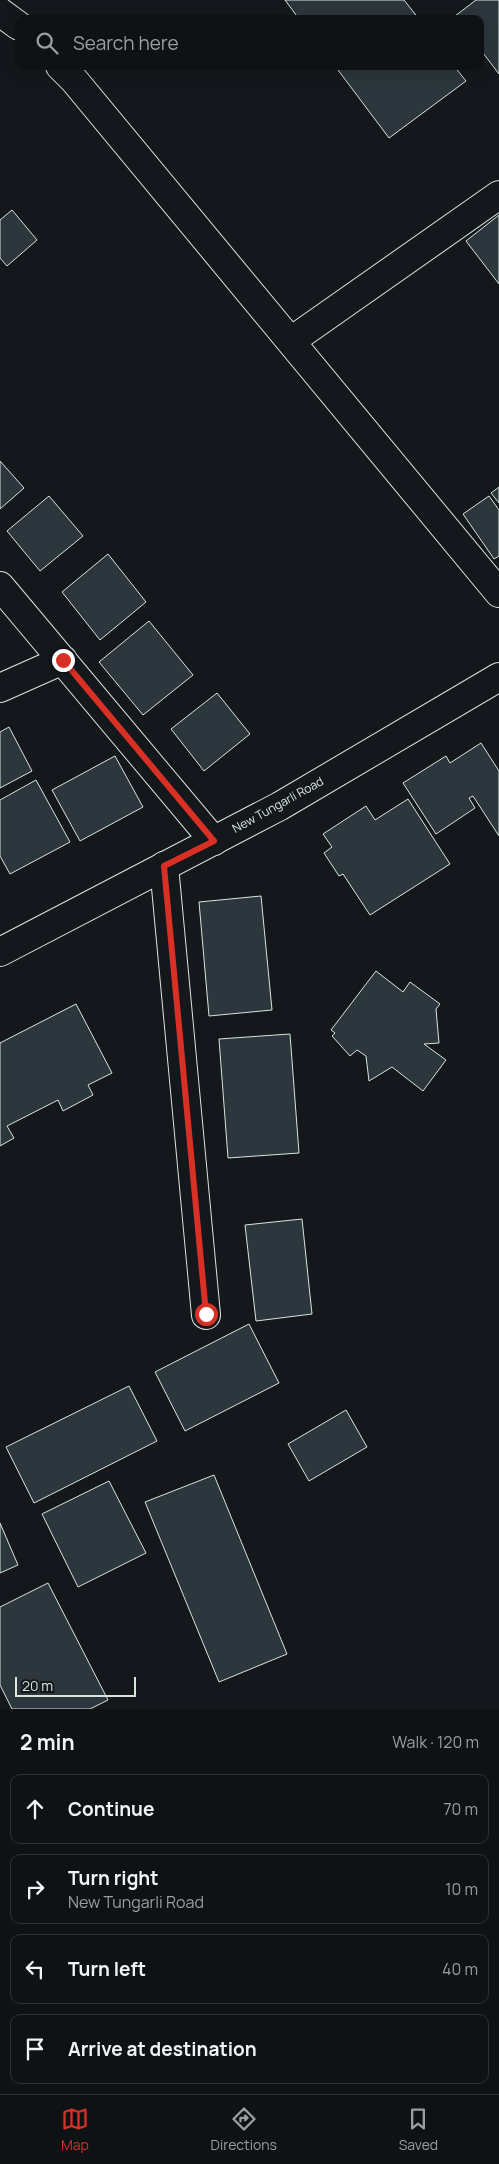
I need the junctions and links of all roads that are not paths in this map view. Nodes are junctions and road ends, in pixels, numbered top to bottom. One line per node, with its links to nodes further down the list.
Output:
1 (0, 12): 2 (street)
2 (15, 23)
3 (64, 70): 5 (street)
4 (499, 194): 5 (street)
5 (291, 341): 7 (street)
6 (0, 586): 8 (street)
7 (499, 593)
8 (63, 660): 10 (street); 11 (street)
9 (499, 677): 11 (street, New Tungarli Road)
10 (0, 688)
11 (214, 841): 12 (street, New Tungarli Road)
12 (164, 866): 13 (street, New Tungarli Road); 14 (street)
13 (0, 952)
14 (206, 1314)

